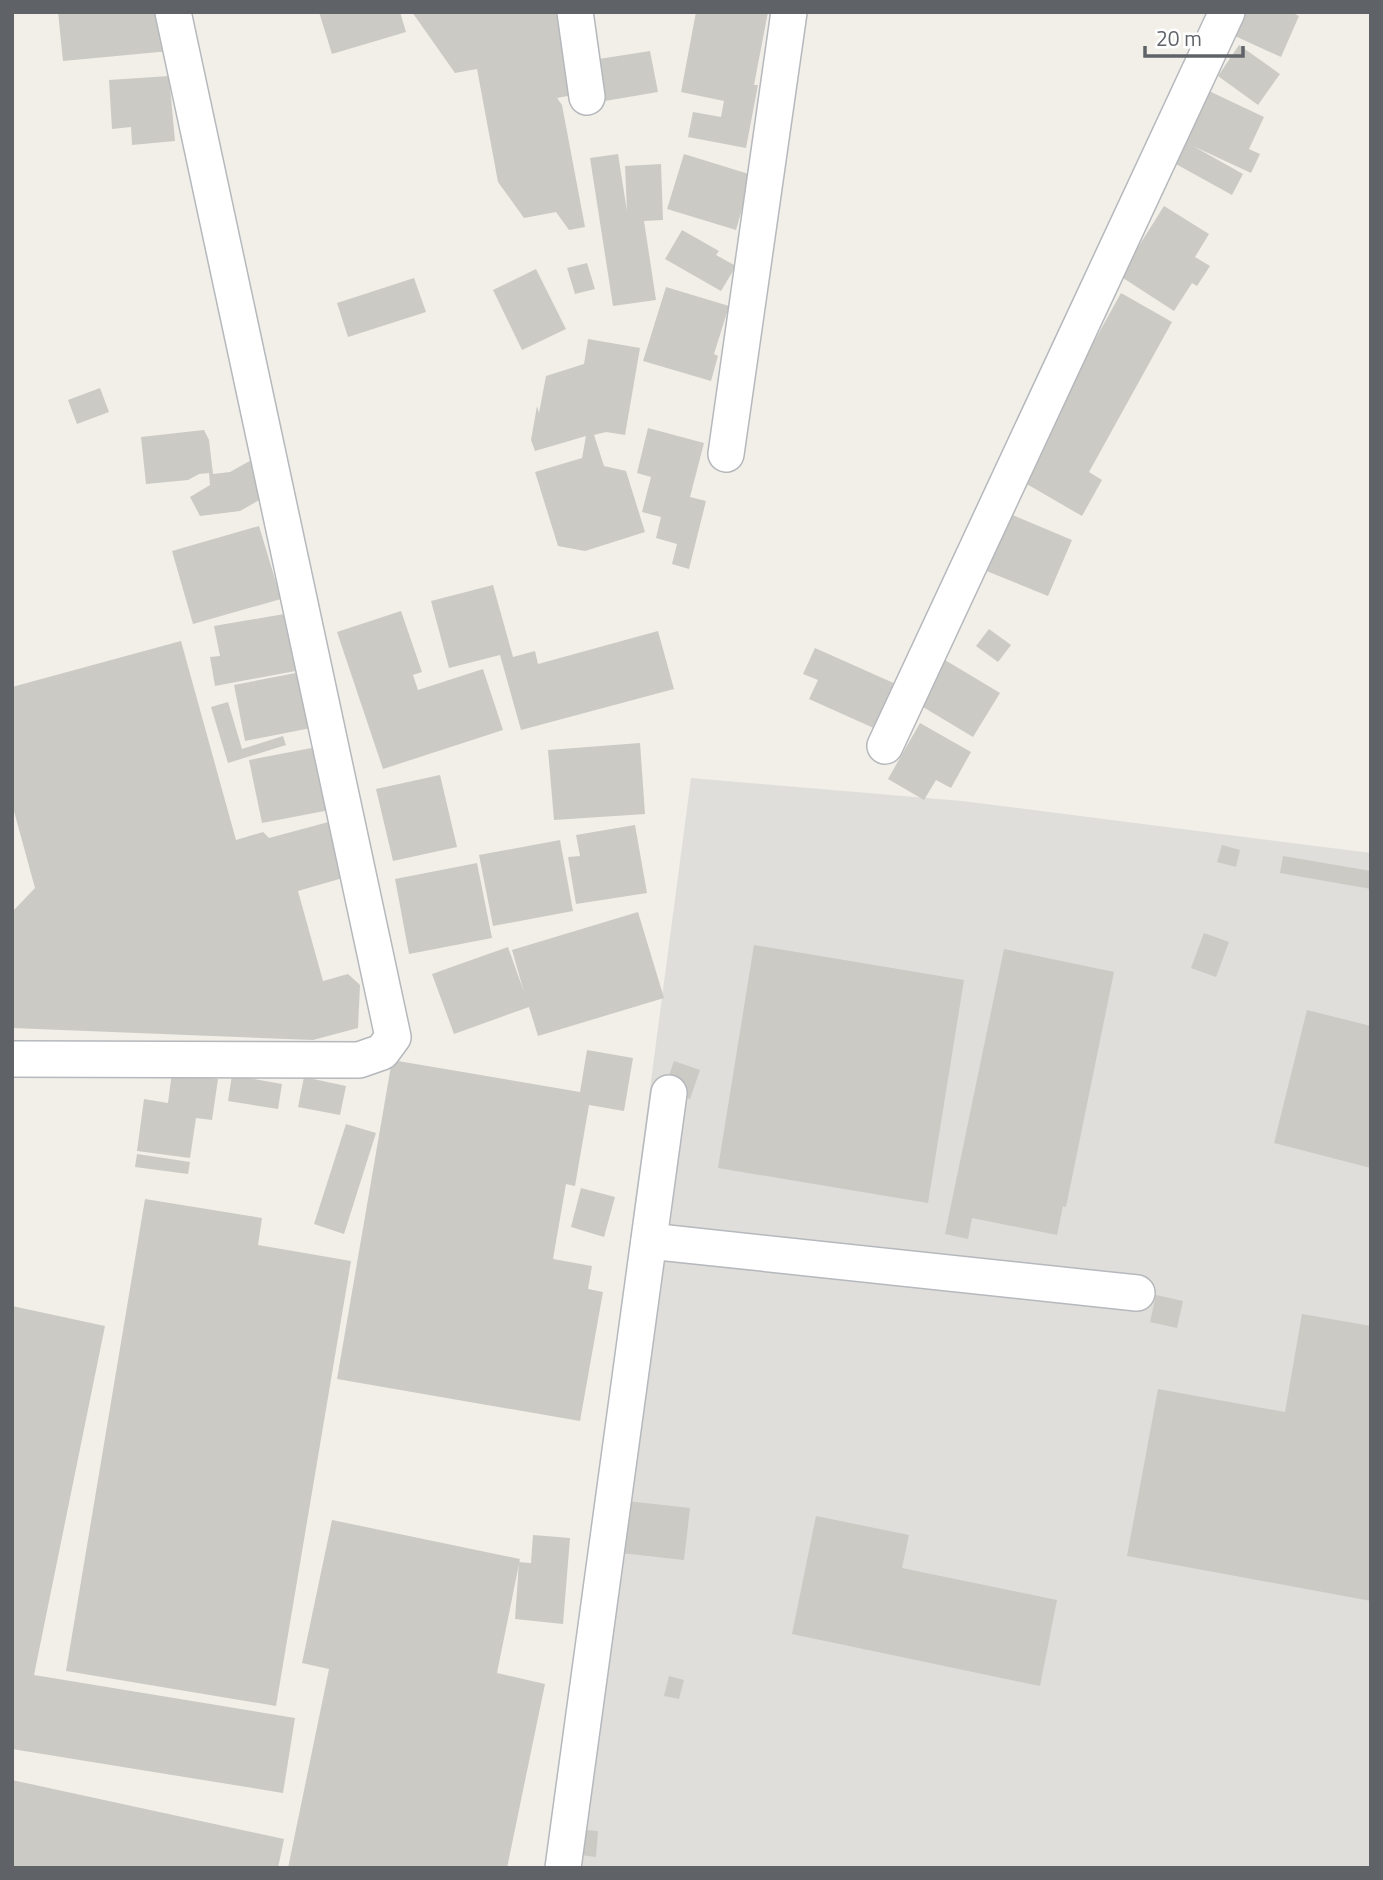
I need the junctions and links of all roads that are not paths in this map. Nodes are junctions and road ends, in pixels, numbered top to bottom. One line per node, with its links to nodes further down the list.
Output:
1 (173, 12): 8 (street)
2 (575, 12): 5 (street)
3 (789, 12): 6 (street)
4 (1227, 12): 7 (street)
5 (587, 97)
6 (726, 454)
7 (885, 747)
8 (12, 1059)
9 (669, 1093): 10 (street)
10 (649, 1241): 11 (street); 12 (street)
11 (1137, 1293)
12 (563, 1868)

